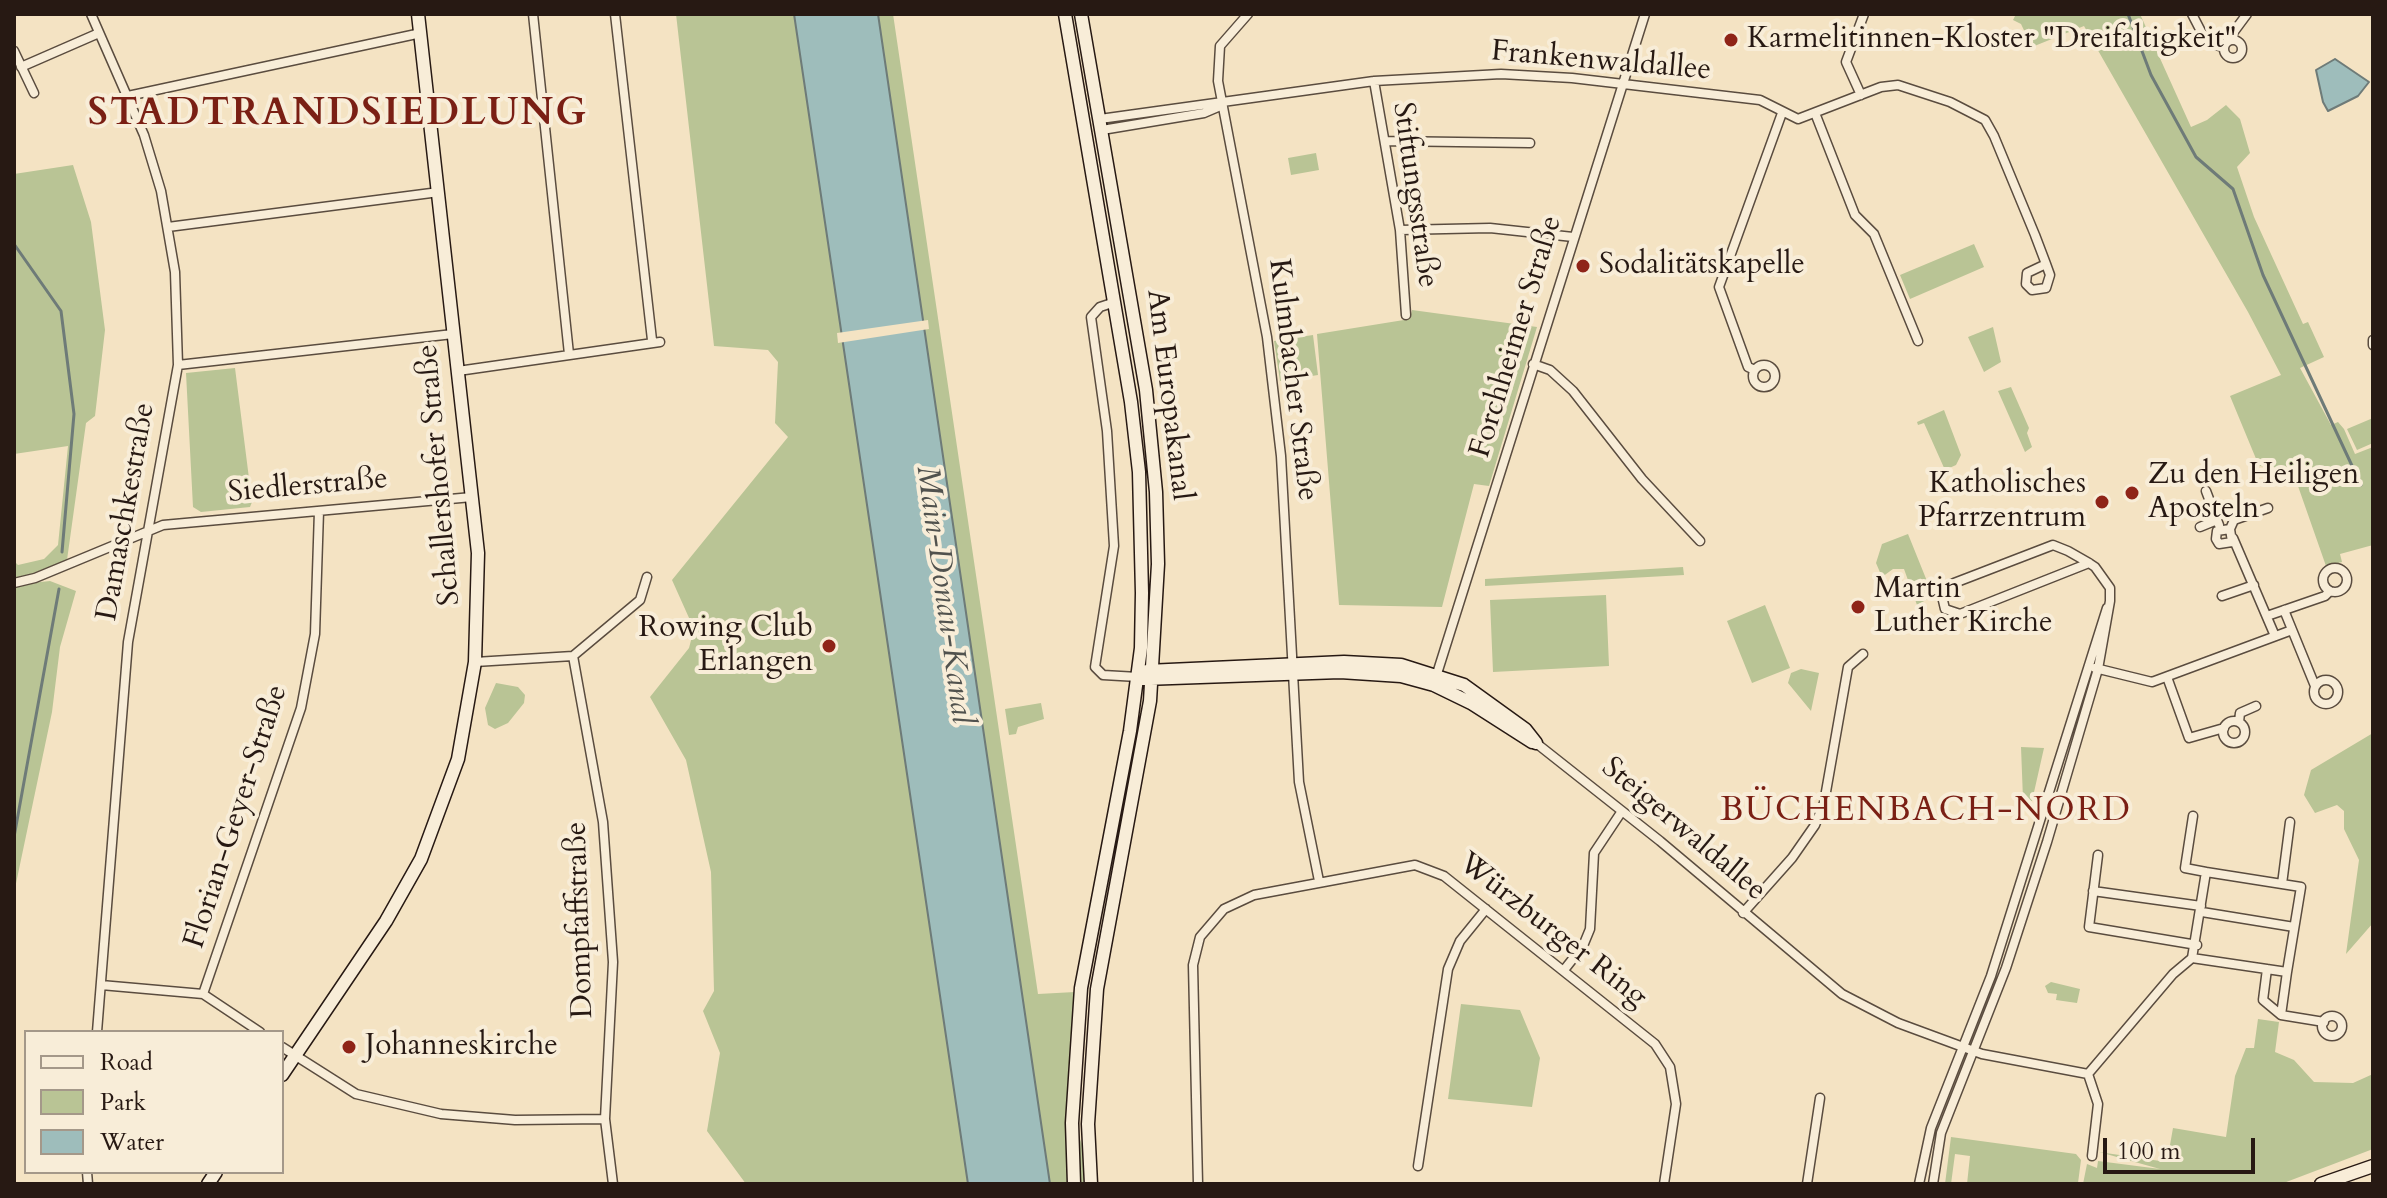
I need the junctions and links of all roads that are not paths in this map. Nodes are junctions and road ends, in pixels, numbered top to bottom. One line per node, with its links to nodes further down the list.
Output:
1 (91, 14): 12 (street, Damaschkestraße)
2 (418, 14): 13 (main road, Schallershofer Straße)
3 (533, 14): 37 (street)
4 (615, 14): 37 (street)
5 (1065, 14): 25 (main road, Am Europakanal)
6 (1081, 14): 24 (main road, Am Europakanal)
7 (1248, 14): 21 (street, Kulmbacher Straße)
8 (1645, 14): 17 (street, Forchheimer Straße)
9 (1864, 14): 19 (street)
10 (2192, 14): 11 (street)
11 (2247, 14)
12 (99, 33): 15 (street); 20 (street, Damaschkestraße)
13 (421, 33): 20 (street); 28 (main road, Schallershofer Straße)
14 (14, 51): 15 (street)
15 (21, 67): 18 (street)
16 (1374, 81): 17 (street, Frankenwaldallee); 21 (street, Frankenwaldallee); 26 (street, Stiftungsstraße)
17 (1622, 85): 22 (street, Frankenwaldallee); 31 (street, Forchheimer Straße)
18 (34, 93)
19 (1861, 95): 23 (street); 32 (street)
20 (128, 96): 29 (street, Damaschkestraße)
21 (1222, 105): 24 (street, Frankenwaldallee); 65 (street, Kulmbacher Straße)
22 (1782, 113): 23 (street); 40 (street)
23 (1815, 113): 36 (street)
24 (1101, 125): 25 (main road); 67 (main road, Am Europakanal)
25 (1085, 127): 33 (main road, Am Europakanal)
26 (1386, 141): 27 (street); 30 (street, Stiftungsstraße)
27 (1530, 143)
28 (439, 192): 29 (street); 35 (main road, Schallershofer Straße)
29 (168, 227): 39 (street, Damaschkestraße)
30 (1400, 230): 31 (street); 34 (street, Stiftungsstraße)
31 (1573, 237): 38 (street, Forchheimer Straße)
32 (2046, 264)
33 (1115, 302): 68 (main road, Am Europakanal); 68 (street, Am Europakanal)
34 (1406, 315)
35 (453, 334): 39 (street); 41 (main road, Schallershofer Straße)
36 (1918, 341)
37 (569, 354): 41 (street)
38 (1533, 364): 49 (street); 70 (street, Forchheimer Straße)
39 (178, 365): 47 (street, Damaschkestraße)
40 (1755, 370)
41 (458, 371): 43 (main road, Schallershofer Straße)
42 (2206, 491): 48 (street)
43 (472, 497): 45 (street, Siedlerstraße); 63 (main road, Schallershofer Straße)
44 (2268, 508): 48 (street)
45 (319, 511): 47 (street, Siedlerstraße); 94 (street, Florian-Geyer-Straße)
46 (2200, 527): 48 (street)
47 (149, 528): 52 (street, Siedlerstraße); 93 (street, Damaschkestraße)
48 (2225, 529): 53 (street)
49 (1700, 541)
50 (2089, 563): 50 (street); 56 (street)
51 (647, 577): 62 (street)
52 (14, 583)
53 (2254, 585): 55 (street); 58 (street)
54 (2330, 591): 57 (street)
55 (2222, 596)
56 (2110, 601): 64 (street); 66 (street)
57 (2284, 610): 58 (street); 59 (street)
58 (2267, 616): 60 (street)
59 (2292, 630): 60 (street); 71 (street)
60 (2275, 636): 69 (street)
61 (1863, 654): 86 (street)
62 (573, 656): 63 (street); 106 (street, Dompfaffstraße)
63 (475, 662): 102 (main road, Schallershofer Straße)
64 (2088, 667): 66 (street); 100 (street)
65 (1293, 669): 67 (main road, Steigerwaldallee); 70 (main road, Steigerwaldallee); 81 (street, Kulmbacher Straße)
66 (2098, 669): 69 (street); 101 (street)
67 (1152, 675): 68 (main road, Am Europakanal); 112 (main road, Am Europakanal)
68 (1138, 677): 111 (main road, Am Europakanal)
69 (2167, 677): 74 (street)
70 (1435, 680): 75 (main road, Steigerwaldallee)
71 (2315, 686)
72 (2256, 706): 73 (street)
73 (2239, 722): 74 (street); 74 (street)
74 (2224, 728)
75 (1536, 743): 76 (street, Steigerwaldallee)
76 (1622, 811): 86 (street, Steigerwaldallee); 91 (street)
77 (2193, 816): 80 (street)
78 (2290, 822): 82 (street)
79 (2098, 855): 83 (street)
80 (2206, 872): 82 (street); 85 (street)
81 (1319, 881): 84 (street, Würzburger Ring); 113 (street, Würzburger Ring)
82 (2282, 884): 87 (street)
83 (2093, 891): 85 (street); 88 (street)
84 (1486, 909): 91 (street, Würzburger Ring); 108 (street)
85 (2202, 909): 87 (street); 88 (street)
86 (1743, 913): 100 (street, Steigerwaldallee)
87 (2294, 927): 92 (street)
88 (2197, 945): 89 (street)
89 (2192, 958): 90 (street); 104 (street)
90 (2267, 969): 92 (street); 95 (street)
91 (1564, 970): 114 (street, Würzburger Ring)
92 (2287, 972): 95 (street)
93 (101, 985): 94 (street); 97 (street, Damaschkestraße)
94 (203, 994): 98 (street)
95 (2281, 1015): 96 (street)
96 (2324, 1022)
97 (97, 1030)
98 (257, 1030)
99 (284, 1048): 102 (street)
100 (1964, 1048): 101 (street, Steigerwaldallee); 116 (street)
101 (1974, 1051): 104 (street, Steigerwaldallee); 117 (street)
102 (295, 1056): 103 (main road, Schallershofer Straße); 106 (street)
103 (284, 1072)
104 (2088, 1074): 107 (street)
105 (1820, 1098): 115 (street)
106 (605, 1119): 110 (street, Dompfaffstraße)
107 (2092, 1156)
108 (1418, 1166)
109 (2373, 1169): 118 (main road); 119 (main road)
110 (613, 1184)
111 (1074, 1184)
112 (1091, 1184)
113 (1198, 1184)
114 (1667, 1184)
115 (1807, 1184)
116 (1919, 1184)
117 (1933, 1184)
118 (2321, 1184)
119 (2346, 1184)

